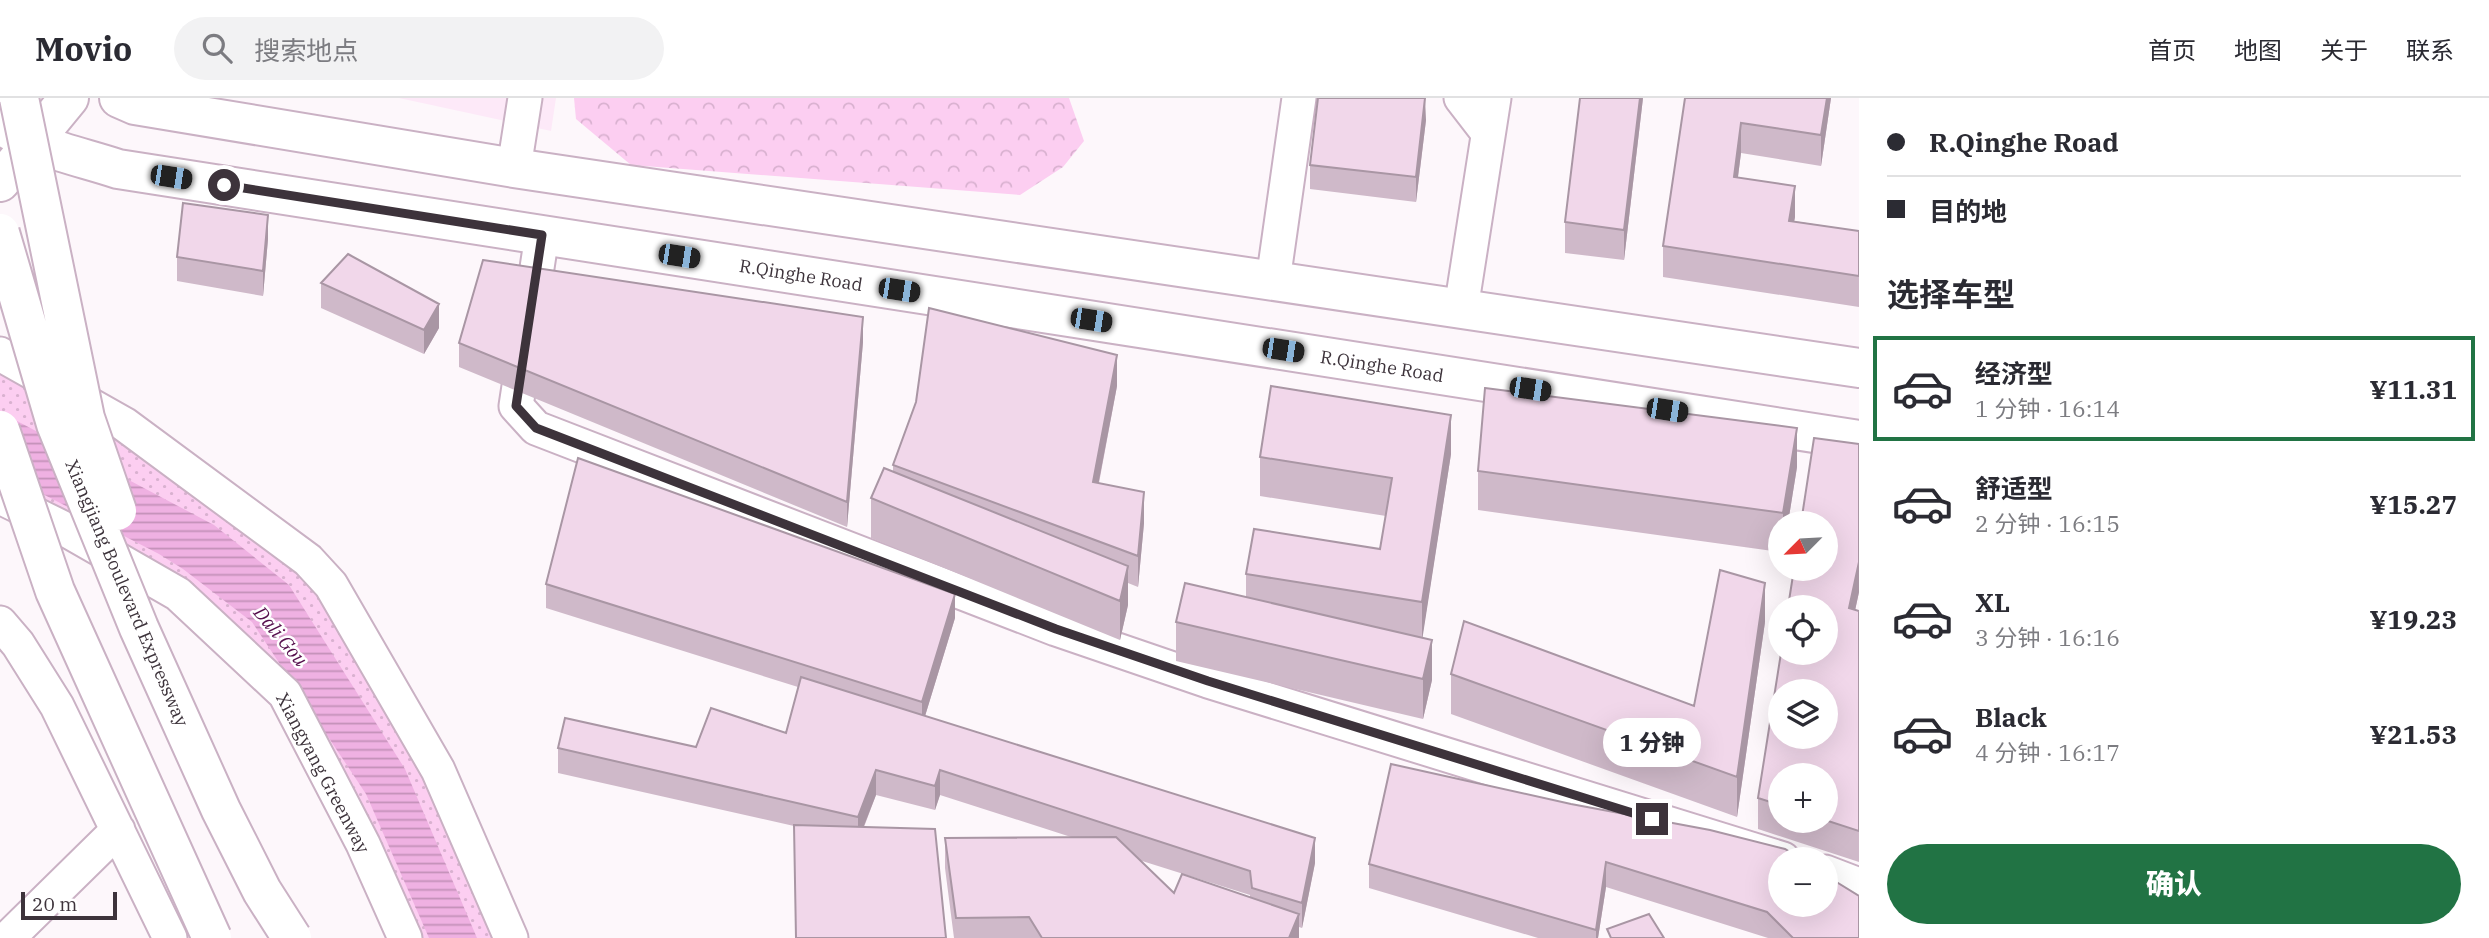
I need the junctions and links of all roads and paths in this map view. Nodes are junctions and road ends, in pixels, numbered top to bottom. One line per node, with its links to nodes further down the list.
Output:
1 (19, 98): 22 (main road, bridge)
2 (69, 98): 8 (main road)
3 (118, 98): 10 (main road)
4 (525, 98): 10 (street)
5 (1461, 98): 9 (street)
6 (1494, 98): 9 (street)
7 (1305, 105): 14 (street)
8 (16, 132): 11 (main road); 13 (main road, R.Qinghe Road)
9 (1488, 133): 15 (street)
10 (514, 168): 14 (main road)
11 (0, 182)
12 (0, 233): 22 (main road, Xiangjiang Boulevard Expressway, bridge)
13 (542, 235): 19 (main road, R.Qinghe Road); 24 (street)
14 (1273, 281): 15 (main road)
15 (1461, 309): 17 (main road)
16 (0, 354): 32 (street)
17 (1859, 368)
18 (0, 430): 29 (main road, bridge)
19 (1859, 440)
20 (0, 497): 31 (street, Xiangyang Greenway)
21 (0, 623): 23 (street)
22 (221, 810): 30 (main road, Xiangjiang Boulevard Expressway, bridge)
23 (118, 830): 27 (street); 28 (street)
24 (1768, 854)
25 (1838, 877): 26 (street)
26 (1859, 886)
27 (8, 938)
28 (170, 938)
29 (212, 938)
30 (292, 938)
31 (405, 938)
32 (511, 938)

